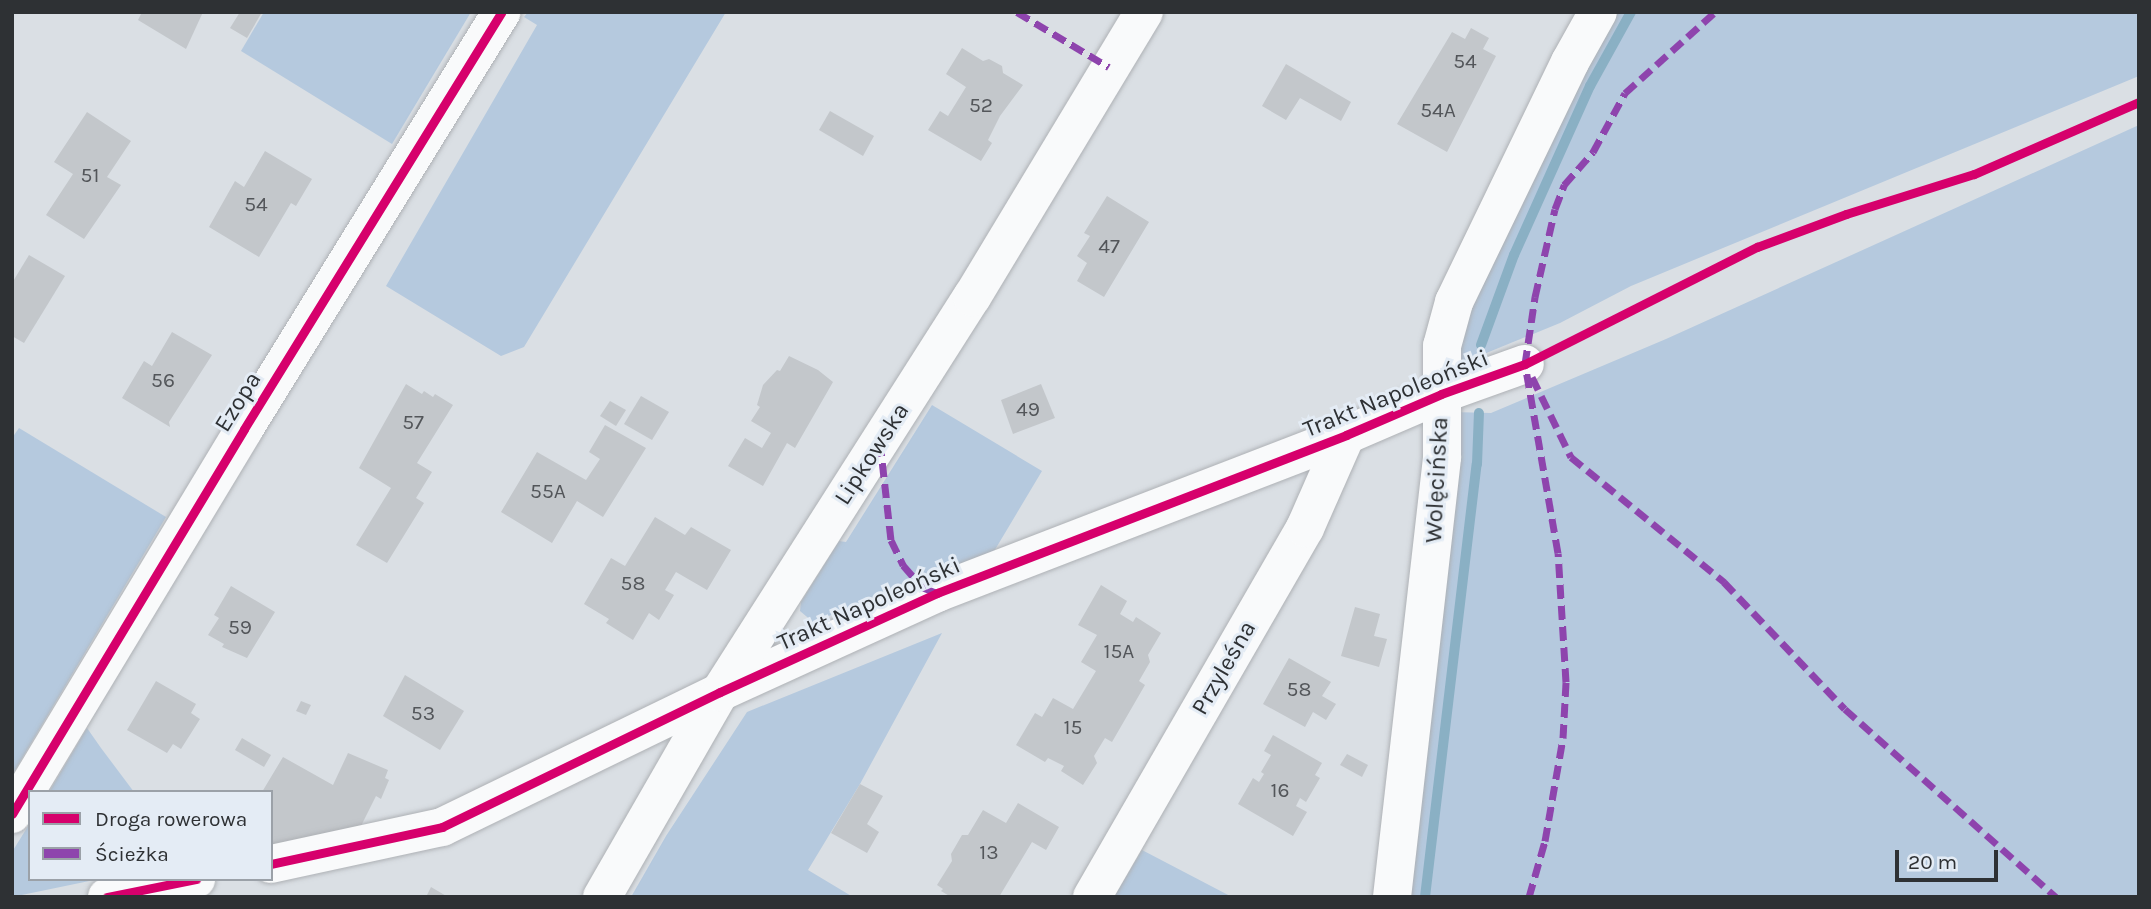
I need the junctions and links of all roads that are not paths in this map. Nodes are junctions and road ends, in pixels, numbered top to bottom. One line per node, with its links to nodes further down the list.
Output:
1 (502, 12): 8 (street, Ezopa)
2 (1144, 12): 7 (street, Lipkowska)
3 (1598, 12): 5 (street, Wolęcińska)
4 (1525, 364): 5 (street, Trakt Napoleoński)
5 (1441, 394): 6 (street, Trakt Napoleoński); 14 (street, Wolęcińska)
6 (1346, 435): 7 (street, Trakt Napoleoński); 13 (street, Przyleśna)
7 (720, 692): 9 (street, Trakt Napoleoński); 12 (street, Lipkowska)
8 (12, 814)
9 (273, 864)
10 (187, 881): 11 (street)
11 (107, 897)
12 (603, 897)
13 (1092, 897)
14 (1391, 897)

